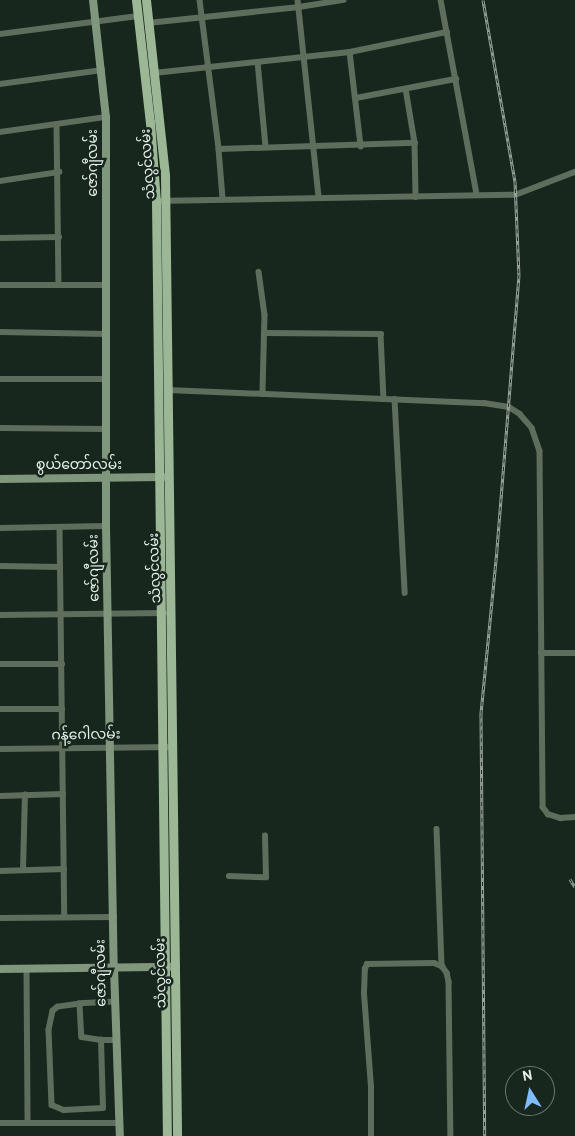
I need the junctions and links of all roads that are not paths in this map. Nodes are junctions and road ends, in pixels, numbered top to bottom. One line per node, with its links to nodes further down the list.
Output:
1 (93, 0): 11 (street, ဇော်ဂျီလမ်း)
2 (136, 0): 10 (main road, သံလွင်လမ်း)
3 (146, 0): 10 (main road, သံလွင်လမ်း)
4 (200, 0): 9 (street)
5 (298, 0): 8 (street)
6 (343, 0): 8 (street)
7 (441, 0): 12 (street)
8 (299, 7): 9 (street); 15 (street)
9 (202, 17): 10 (street); 17 (street)
10 (144, 18): 11 (street); 19 (main road, သံလွင်လမ်း); 39 (main road, သံလွင်လမ်း)
11 (96, 20): 13 (street); 18 (street, ဇော်ဂျီလမ်း)
12 (447, 32): 14 (street); 20 (street)
13 (0, 34)
14 (350, 52): 15 (street); 23 (street)
15 (304, 57): 16 (street); 28 (street)
16 (258, 62): 17 (street); 30 (street)
17 (208, 66): 19 (street); 31 (street)
18 (102, 70): 21 (street); 24 (street, ဇော်ဂျီလမ်း)
19 (154, 73): 39 (main road, သံလွင်လမ်း)
20 (456, 79): 22 (street); 35 (street)
21 (0, 84)
22 (406, 89): 23 (street); 27 (street)
23 (356, 98): 29 (street)
24 (106, 116): 25 (street); 43 (street, ဇော်ဂျီလမ်း)
25 (57, 124): 26 (street); 32 (street)
26 (0, 132)
27 (415, 143): 29 (street); 36 (street)
28 (314, 146): 29 (street); 30 (street); 37 (street)
29 (361, 146)
30 (266, 147): 31 (street)
31 (219, 149): 38 (street)
32 (59, 172): 34 (street); 41 (street)
33 (575, 172): 35 (street)
34 (0, 181)
35 (477, 196): 36 (street)
36 (416, 197): 37 (street)
37 (319, 198): 38 (street)
38 (223, 199): 39 (street)
39 (160, 201): 49 (main road, သံလွင်လမ်း); 50 (main road, သံလွင်လမ်း)
40 (0, 238): 41 (street)
41 (58, 238): 45 (street)
42 (259, 272): 48 (street)
43 (106, 284): 45 (street); 47 (street, ဇော်ဂျီလမ်း)
44 (0, 285): 45 (street)
45 (58, 285)
46 (0, 332): 47 (street)
47 (107, 334): 52 (street, ဇော်ဂျီလမ်း)
48 (265, 334): 54 (street); 55 (street)
49 (158, 342): 50 (main road); 59 (main road, သံလွင်လမ်း)
50 (167, 342): 53 (main road, သံလွင်လမ်း)
51 (0, 379): 52 (street)
52 (107, 379): 58 (street, ဇော်ဂျီလမ်း)
53 (168, 390): 54 (street); 59 (main road, သံလွင်လမ်း)
54 (262, 394): 55 (street)
55 (384, 399): 56 (street)
56 (395, 400): 67 (street); 73 (street)
57 (0, 428): 58 (street)
58 (107, 429): 61 (street, ဇော်ဂျီလမ်း)
59 (163, 477): 61 (street, စွယ်တော်လမ်း); 69 (main road, သံလွင်လမ်း); 70 (main road, သံလွင်လမ်း)
60 (0, 479): 61 (street, စွယ်တော်လမ်း)
61 (108, 479): 62 (street, ဇော်ဂျီလမ်း)
62 (106, 526): 64 (street); 68 (street, ဇော်ဂျီလမ်း)
63 (0, 528): 64 (street)
64 (60, 528): 66 (street)
65 (0, 566): 66 (street)
66 (60, 567): 71 (street)
67 (405, 593)
68 (108, 613): 69 (street); 71 (street); 81 (street, ဇော်ဂျီလမ်း)
69 (162, 613): 70 (street); 79 (main road, သံလွင်လမ်း)
70 (172, 613): 79 (main road, သံလွင်လမ်း)
71 (61, 614): 72 (street); 76 (street)
72 (0, 615)
73 (542, 653): 74 (street); 86 (street)
74 (575, 653)
75 (0, 664): 76 (street)
76 (62, 664): 78 (street)
77 (0, 709): 78 (street)
78 (62, 709): 80 (street)
79 (168, 747): 81 (street, ဂန့်ဂေါလမ်း); 89 (main road, သံလွင်လမ်း); 90 (main road, သံလွင်လမ်း)
80 (63, 748): 81 (street, ဂန့်ဂေါလမ်း); 82 (street, ဂန့်ဂေါလမ်း); 83 (street)
81 (111, 748): 96 (street, ဇော်ဂျီလမ်း)
82 (0, 749)
83 (63, 794): 84 (street); 91 (street)
84 (25, 795): 85 (street); 92 (street)
85 (0, 796)
86 (575, 817)
87 (437, 829): 98 (street)
88 (265, 836): 94 (street)
89 (164, 856): 90 (main road); 99 (main road, သံလွင်လမ်း)
90 (174, 856): 100 (main road, သံလွင်လမ်း)
91 (64, 869): 92 (street); 95 (street)
92 (23, 870): 93 (street)
93 (0, 871)
94 (229, 876)
95 (65, 917): 96 (street); 97 (street)
96 (114, 917): 101 (street, ဇော်ဂျီလမ်း)
97 (0, 918)
98 (442, 966): 116 (street); 117 (street)
99 (165, 967): 100 (street); 101 (street); 108 (main road, သံလွင်လမ်း)
100 (176, 967): 109 (main road, သံလွင်လမ်း)
101 (114, 968): 103 (street); 104 (street, ဇော်ဂျီလမ်း)
102 (0, 969): 103 (street)
103 (27, 969): 112 (street)
104 (116, 1002): 105 (street); 107 (street, ဇော်ဂျီလမ်း)
105 (80, 1004): 106 (street); 106 (street)
106 (101, 1040): 107 (street)
107 (117, 1040): 111 (street, ဇော်ဂျီလမ်း)
108 (167, 1109): 109 (main road); 114 (main road, သံလွင်လမ်း)
109 (177, 1109): 115 (main road, သံလွင်လမ်း)
110 (0, 1123): 112 (street)
111 (120, 1123): 112 (street); 113 (street, ဇော်ဂျီလမ်း)
112 (28, 1124)
113 (120, 1136)
114 (167, 1136)
115 (177, 1136)
116 (370, 1136)
117 (451, 1136)

